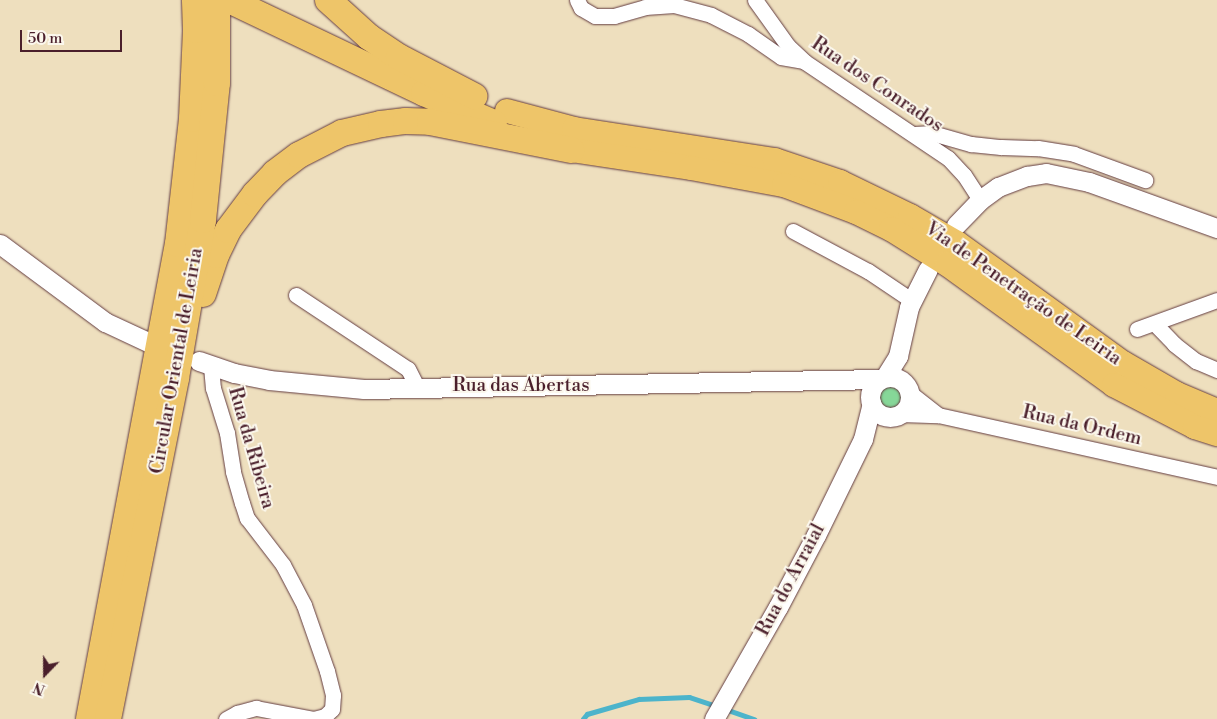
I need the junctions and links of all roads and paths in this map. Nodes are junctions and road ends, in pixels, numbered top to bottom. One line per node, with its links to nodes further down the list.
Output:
1 (195, 0): 8 (highway, Circular Oriental de Leiria)
2 (217, 0): 8 (highway, Circular Oriental de Leiria)
3 (229, 0): 12 (highway)
4 (258, 0): 10 (highway)
5 (328, 0): 10 (highway)
6 (577, 0): 9 (street)
7 (756, 0): 9 (street, Rua dos Conrados)
8 (207, 30): 28 (highway, Circular Oriental de Leiria); 39 (highway, Circular Oriental de Leiria)
9 (805, 62): 11 (street, Rua dos Conrados)
10 (507, 111): 33 (highway, Via de Penetração de Leiria)
11 (915, 134): 13 (street); 14 (street, Rua dos Conrados)
12 (571, 150): 28 (highway); 36 (highway, Via de Penetração de Leiria)
13 (1145, 180)
14 (980, 200): 15 (street); 16 (street)
15 (956, 226)
16 (1217, 228)
17 (793, 231): 21 (street)
18 (0, 244): 25 (street)
19 (928, 269): 21 (street)
20 (296, 295): 31 (street)
21 (911, 300): 30 (street)
22 (1217, 300): 23 (street)
23 (1155, 324): 24 (street); 27 (street)
24 (1137, 329)
25 (148, 342)
26 (205, 363): 31 (street, Rua das Abertas); 42 (street, Rua da Ribeira)
27 (1217, 370)
28 (176, 378): 40 (highway, Circular Oriental de Leiria)
29 (846, 380): 30 (street, Rua das Abertas); 31 (street, Rua das Abertas); 32 (street)
30 (894, 382): 32 (street); 34 (street, Rua da Ordem); 35 (street)
31 (417, 387)
32 (871, 400): 35 (street); 37 (street, Rua do Arraial)
33 (1217, 410)
34 (938, 415): 35 (street, Rua da Ordem); 38 (street, Rua da Ordem)
35 (897, 416): 37 (street, Rua do Arraial)
36 (1217, 434)
37 (863, 439): 43 (street, Rua do Arraial)
38 (1217, 477)
39 (88, 719)
40 (108, 719)
41 (226, 719): 42 (street, Rua da Ribeira)
42 (313, 719)
43 (714, 719)

